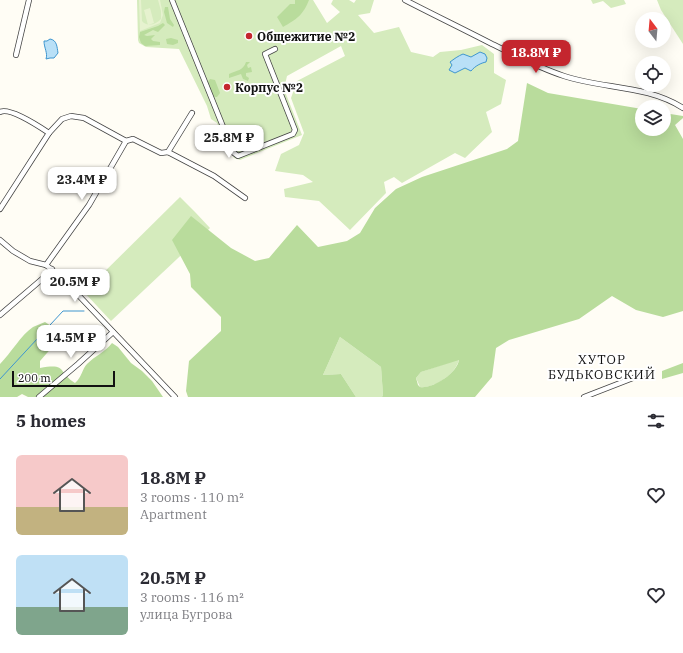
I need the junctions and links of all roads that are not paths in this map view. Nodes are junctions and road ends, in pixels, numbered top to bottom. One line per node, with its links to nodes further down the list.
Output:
1 (29, 0): 5 (street)
2 (172, 0): 4 (street)
3 (405, 0): 6 (street)
4 (275, 49)
5 (16, 55)
6 (683, 108)
7 (0, 112): 9 (street)
8 (192, 113): 11 (street)
9 (49, 134): 10 (street); 13 (street)
10 (126, 141): 11 (street); 15 (street)
11 (168, 152): 12 (street)
12 (245, 198)
13 (0, 209)
14 (0, 240): 15 (street)
15 (46, 265): 16 (street)
16 (52, 268): 17 (street); 18 (street)
17 (0, 315)
18 (113, 332): 20 (street); 21 (street)
19 (651, 372): 22 (street)
20 (39, 397)
21 (175, 397)
22 (584, 397)

